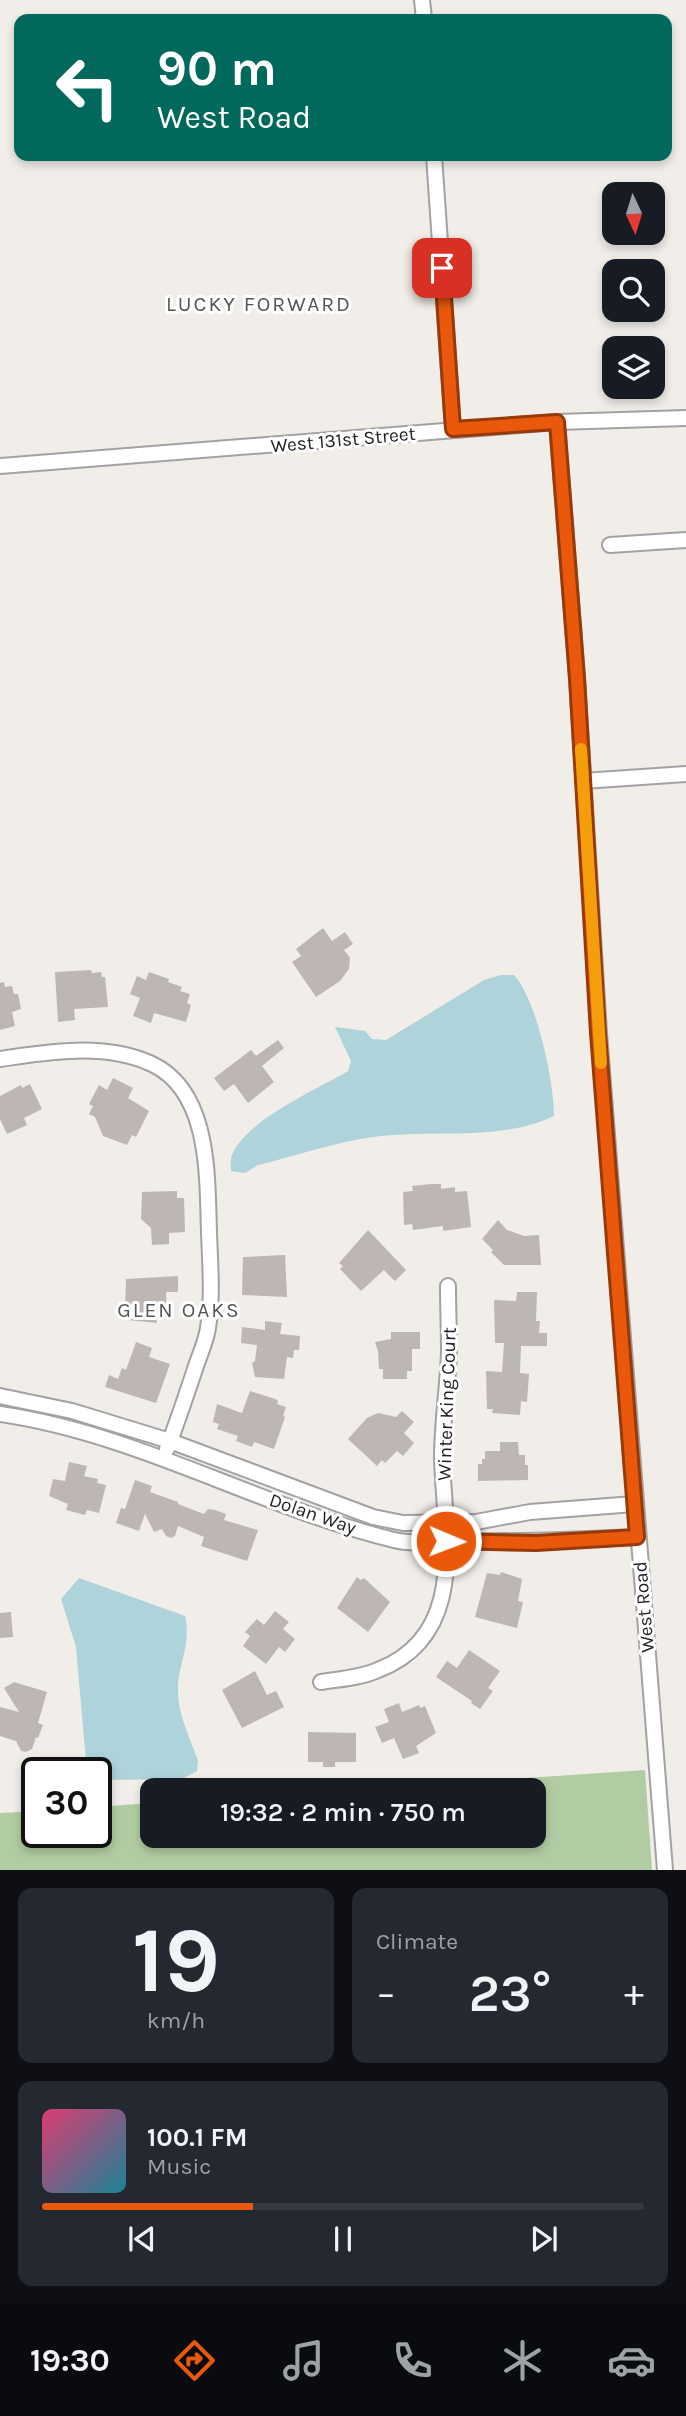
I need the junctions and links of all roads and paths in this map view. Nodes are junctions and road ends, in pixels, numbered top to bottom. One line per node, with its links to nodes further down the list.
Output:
1 (434, 161): 4 (street)
2 (686, 418): 3 (street, West 131st Street)
3 (557, 422): 4 (street, West 131st Street); 9 (street, West Road)
4 (453, 429): 5 (street, West 131st Street)
5 (0, 466)
6 (686, 540): 7 (street)
7 (610, 545)
8 (686, 774): 9 (street)
9 (583, 781): 16 (street, West Road)
10 (0, 1059): 14 (street)
11 (448, 1286): 17 (street, Winter King Court)
12 (0, 1396): 14 (street, Dolan Way)
13 (0, 1414): 15 (street, Dolan Way)
14 (170, 1441): 15 (street); 17 (street, Dolan Way)
15 (163, 1458): 19 (street, Dolan Way)
16 (635, 1504): 17 (street, Dolan Way); 18 (street, West Road)
17 (445, 1523): 19 (street, Winter King Court)
18 (637, 1537): 19 (street, Dolan Way); 21 (street, West Road)
19 (446, 1541): 20 (street, Winter King Court)
20 (321, 1682)
21 (665, 1870)

